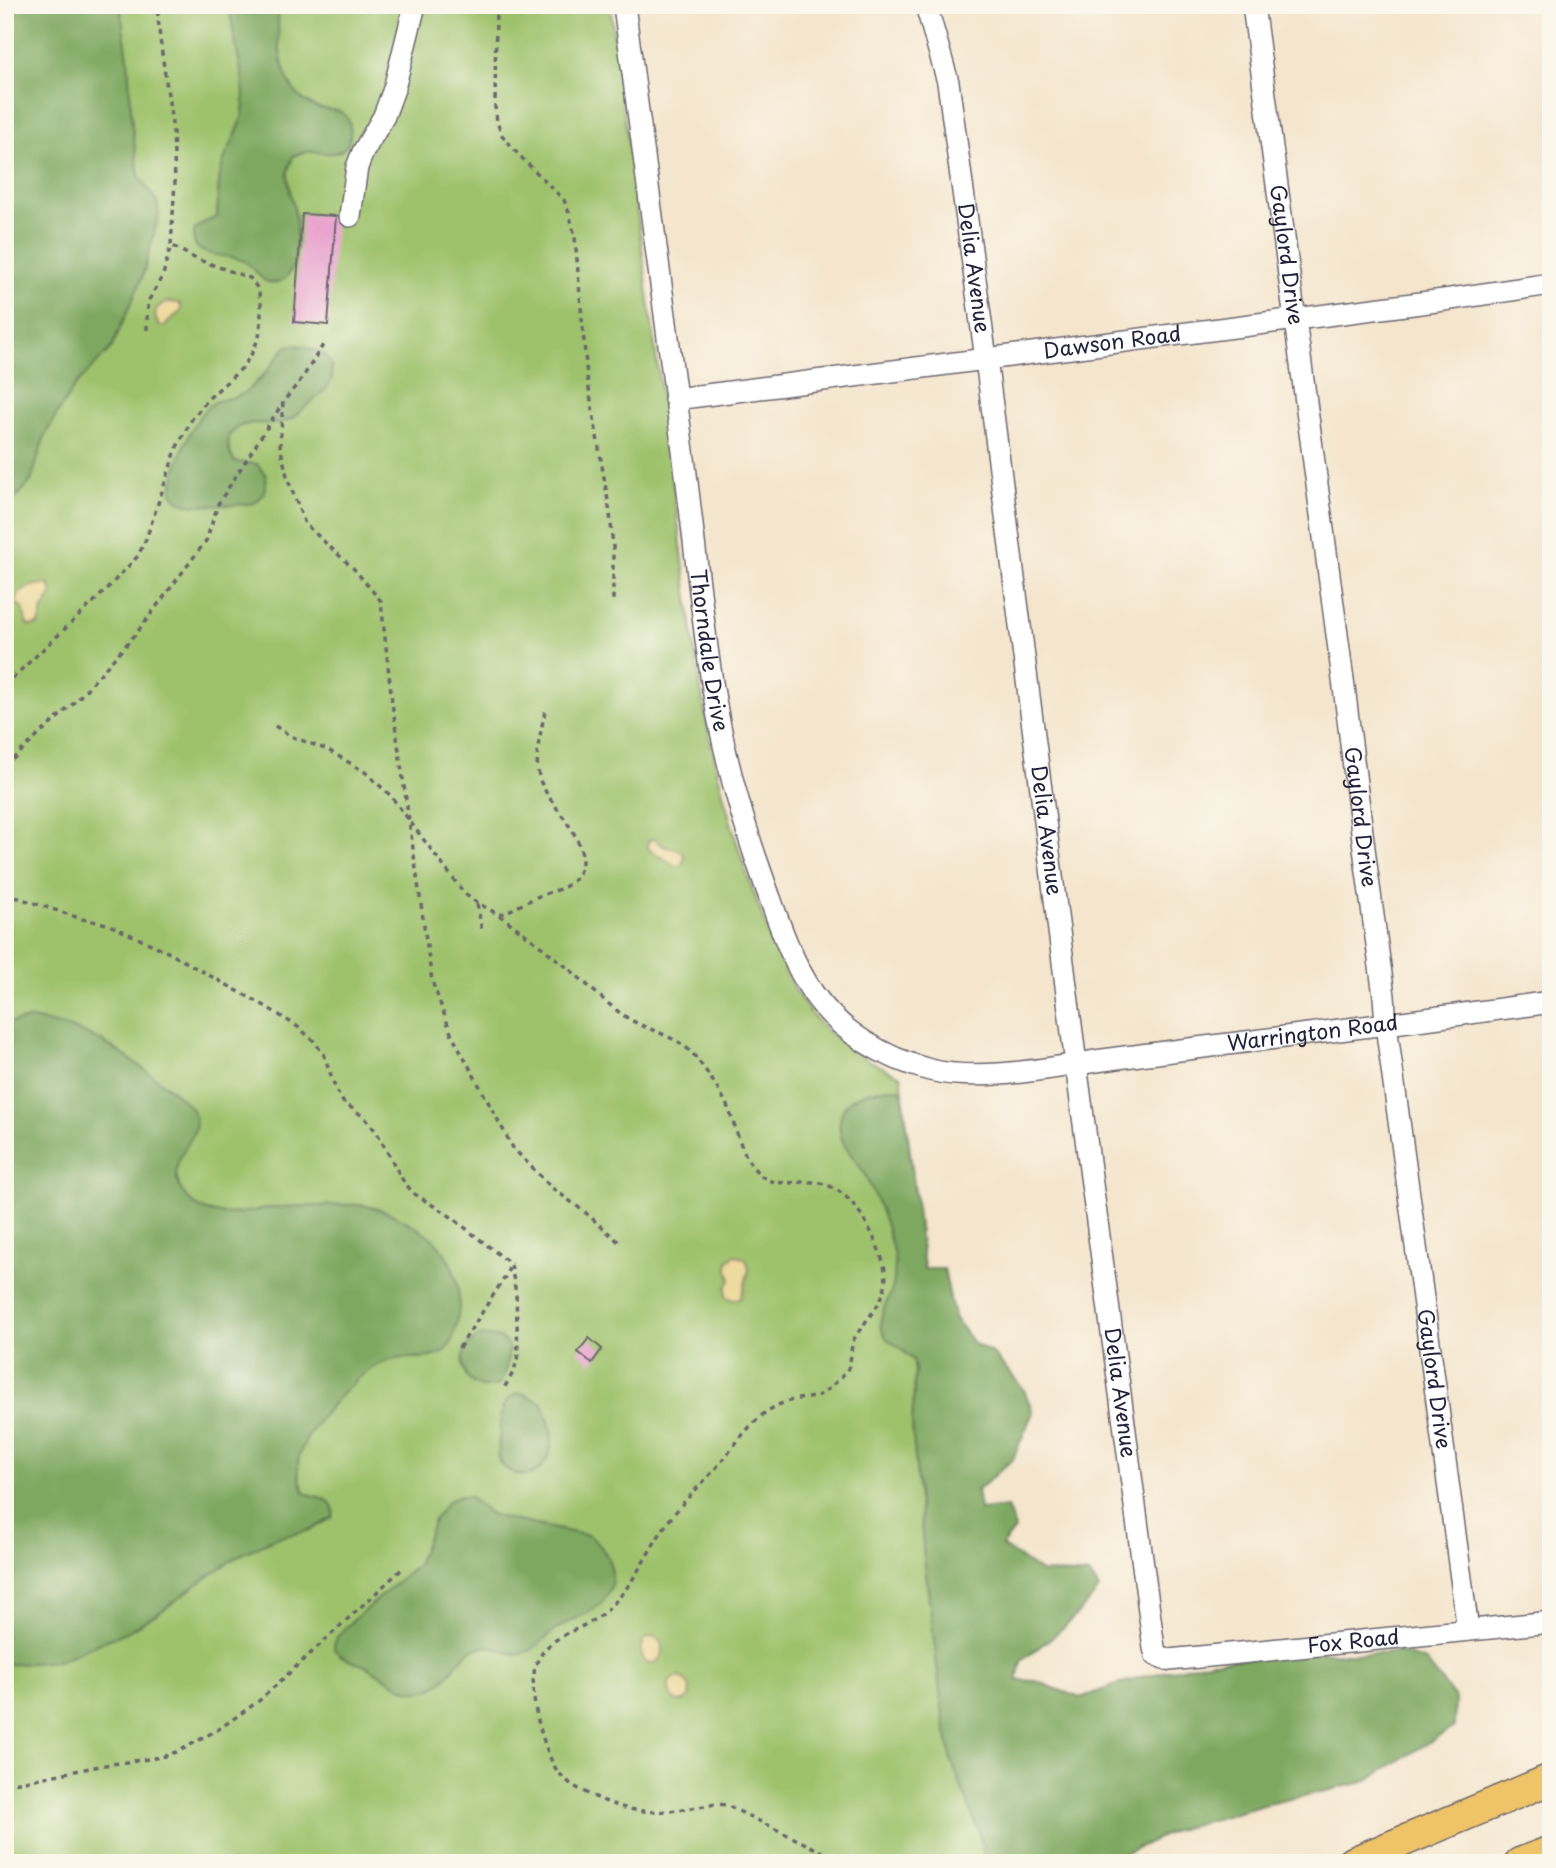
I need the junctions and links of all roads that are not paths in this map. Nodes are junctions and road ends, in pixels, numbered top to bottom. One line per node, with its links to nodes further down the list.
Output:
1 (415, 5): 5 (street)
2 (624, 5): 9 (street, Thorndale Drive)
3 (926, 5): 8 (street, Delia Avenue)
4 (1253, 5): 7 (street, Gaylord Drive)
5 (350, 216)
6 (1551, 284): 7 (street, Dawson Road)
7 (1296, 318): 8 (street, Dawson Road); 11 (street, Gaylord Drive)
8 (986, 359): 9 (street, Dawson Road); 12 (street, Delia Avenue)
9 (675, 399): 12 (street, Thorndale Drive)
10 (1551, 1002): 11 (street, Warrington Road)
11 (1386, 1025): 12 (street, Warrington Road); 14 (street, Gaylord Drive)
12 (1076, 1064): 15 (street, Delia Avenue)
13 (1551, 1622): 14 (street, Fox Road)
14 (1468, 1630): 15 (street, Fox Road)
15 (1156, 1656)
16 (1551, 1779): 18 (highway)
17 (1551, 1851): 19 (highway)
18 (1352, 1863)
19 (1520, 1863)

